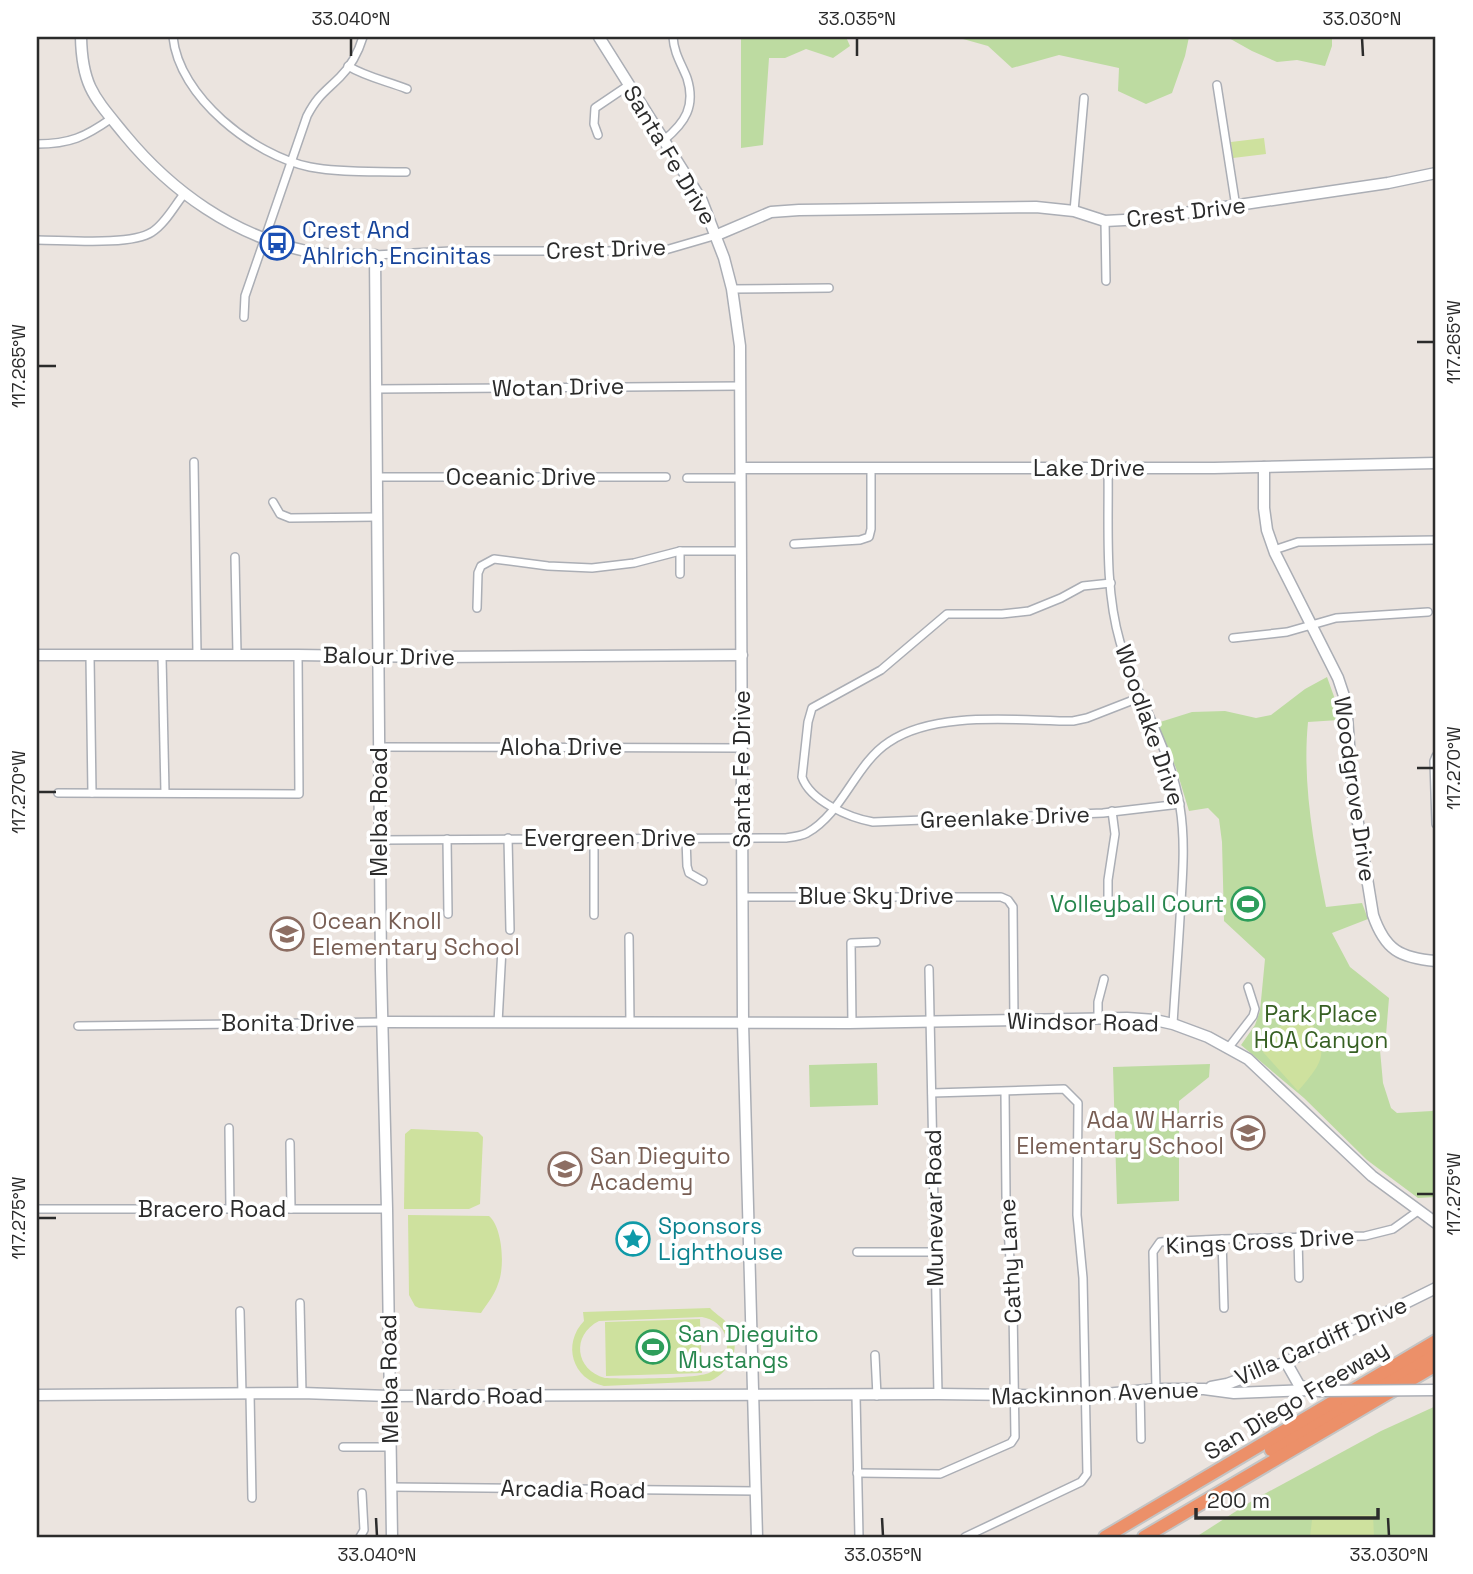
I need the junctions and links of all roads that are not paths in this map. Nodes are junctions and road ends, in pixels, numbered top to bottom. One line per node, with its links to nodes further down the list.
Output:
1 (81, 37): 11 (street, Crest Drive)
2 (173, 37): 15 (street)
3 (363, 37): 6 (street)
4 (599, 37): 7 (street, Santa Fe Drive)
5 (673, 37): 13 (street)
6 (348, 66): 9 (street); 15 (street)
7 (629, 85): 12 (street); 13 (street, Santa Fe Drive)
8 (1217, 85): 19 (street)
9 (407, 89)
10 (1084, 98): 20 (street)
11 (111, 118): 14 (street); 18 (street, Crest Drive)
12 (598, 135)
13 (664, 140): 22 (street, Santa Fe Drive)
14 (37, 144)
15 (290, 161): 16 (street); 23 (street)
16 (406, 172)
17 (1436, 173): 19 (street, Crest Drive)
18 (184, 194): 23 (street, Crest Drive); 24 (street)
19 (1236, 206): 21 (street, Crest Drive)
20 (1074, 211): 21 (street, Crest Drive); 22 (street, Crest Drive)
21 (1105, 220): 26 (street)
22 (717, 234): 25 (street, Crest Drive); 28 (street, Santa Fe Drive)
23 (264, 239): 25 (street, Crest Drive); 29 (street)
24 (37, 240)
25 (375, 255): 31 (street, Melba Road)
26 (1106, 281)
27 (829, 288): 28 (street)
28 (732, 289): 30 (street, Santa Fe Drive)
29 (244, 317)
30 (740, 386): 31 (street, Wotan Drive); 37 (street, Santa Fe Drive)
31 (376, 389): 38 (street, Melba Road)
32 (194, 462): 55 (street)
33 (1436, 463): 34 (street, Lake Drive)
34 (1264, 467): 36 (street, Lake Drive); 45 (street, Woodgrove Drive)
35 (871, 468): 36 (street, Lake Drive); 37 (street, Lake Drive); 44 (street)
36 (1108, 468): 50 (street, Woodlake Drive)
37 (741, 473): 40 (street); 47 (street, Santa Fe Drive)
38 (377, 477): 39 (street, Oceanic Drive); 42 (street, Melba Road)
39 (666, 477)
40 (687, 478)
41 (273, 502): 42 (street)
42 (377, 517): 62 (street, Melba Road)
43 (1436, 541): 45 (street)
44 (794, 544)
45 (1275, 550): 53 (street, Woodgrove Drive)
46 (680, 551): 47 (street); 49 (street); 51 (street)
47 (741, 551): 59 (street, Santa Fe Drive)
48 (234, 557): 56 (street)
49 (680, 575)
50 (1111, 583): 63 (street, Woodlake Drive); 71 (street, Greenlake Drive)
51 (477, 608)
52 (1428, 612): 53 (street)
53 (1311, 625): 54 (street); 89 (street, Woodgrove Drive)
54 (1233, 638)
55 (197, 654): 56 (street, Balour Drive); 61 (street, Balour Drive)
56 (237, 654): 58 (street, Balour Drive)
57 (37, 655): 60 (street, Balour Drive)
58 (298, 655): 62 (street, Balour Drive); 67 (street)
59 (741, 655): 62 (street, Balour Drive); 65 (street, Santa Fe Drive)
60 (90, 657): 61 (street, Balour Drive); 69 (street)
61 (162, 657): 67 (street)
62 (377, 657): 64 (street, Melba Road)
63 (1141, 697): 70 (street, Woodlake Drive); 71 (street, Evergreen Drive)
64 (379, 747): 65 (street, Aloha Drive); 79 (street, Melba Road)
65 (742, 748): 78 (street, Santa Fe Drive)
66 (1435, 758): 73 (street)
67 (164, 792): 69 (street)
68 (58, 793): 69 (street)
69 (92, 793)
70 (1180, 804): 72 (street, Greenlake Drive); 101 (street, Woodlake Drive)
71 (833, 808): 72 (street, Greenlake Drive); 78 (street, Evergreen Drive)
72 (1112, 811): 82 (street)
73 (1436, 824)
74 (509, 838): 75 (street, Evergreen Drive); 76 (street, Evergreen Drive); 85 (street)
75 (447, 839): 79 (street, Evergreen Drive); 83 (street)
76 (594, 839): 77 (street, Evergreen Drive); 84 (street)
77 (686, 839): 78 (street, Evergreen Drive); 80 (street)
78 (742, 839): 81 (street, Santa Fe Drive)
79 (380, 840): 96 (street, Melba Road)
80 (703, 881)
81 (742, 897): 94 (street, Blue Sky Drive); 99 (street, Santa Fe Drive)
82 (1108, 910)
83 (448, 914)
84 (594, 915)
85 (510, 930)
86 (629, 937): 98 (street)
87 (876, 942): 100 (street)
88 (502, 948): 97 (street)
89 (1436, 961)
90 (929, 970): 95 (street, Munevar Road)
91 (1104, 979): 93 (street)
92 (1248, 987): 103 (street)
93 (1098, 1018): 94 (street, Windsor Road); 101 (street, Windsor Road)
94 (1014, 1020): 95 (street, Windsor Road)
95 (930, 1021): 100 (street, Windsor Road); 105 (street, Munevar Road)
96 (383, 1022): 97 (street, Bonita Drive); 102 (street, Bonita Drive); 111 (street, Melba Road)
97 (498, 1023): 98 (street, Bonita Drive)
98 (630, 1023): 99 (street, Bonita Drive)
99 (743, 1023): 100 (street, Windsor Road); 138 (street, Santa Fe Drive)
100 (852, 1023)
101 (1173, 1024): 103 (street, Windsor Road)
102 (78, 1026)
103 (1229, 1047): 112 (street, Windsor Road)
104 (1005, 1092): 105 (street); 142 (street, Cathy Lane); 143 (street)
105 (932, 1093): 117 (street, Munevar Road)
106 (229, 1128): 109 (street)
107 (290, 1143): 110 (street)
108 (37, 1209): 109 (street, Bracero Road)
109 (230, 1209): 110 (street, Bracero Road)
110 (291, 1209): 111 (street, Bracero Road)
111 (387, 1209): 140 (street, Melba Road)
112 (1418, 1210): 113 (street, Windsor Road); 114 (street, Kings Cross Drive)
113 (1436, 1223)
114 (1298, 1237): 115 (street, Kings Cross Drive); 118 (street)
115 (1222, 1239): 121 (street); 131 (street, Kings Cross Drive)
116 (857, 1252): 117 (street)
117 (934, 1252): 136 (street, Munevar Road)
118 (1299, 1278)
119 (1436, 1288): 126 (street, Villa Cardiff Drive)
120 (300, 1303): 134 (street)
121 (1224, 1308)
122 (240, 1311): 135 (street)
123 (1436, 1341): 157 (highway, San Diego Freeway)
124 (1436, 1352): 158 (highway)
125 (875, 1355): 139 (street)
126 (1286, 1362): 129 (street, Villa Cardiff Drive); 133 (street)
127 (1436, 1365): 159 (highway)
128 (1436, 1374): 160 (highway, San Diego Freeway)
129 (1204, 1389): 131 (street, Mackinnon Avenue); 133 (street, Mackinnon Avenue)
130 (1140, 1390): 131 (street, Mackinnon Avenue); 143 (street, Mackinnon Avenue); 144 (street)
131 (1156, 1390)
132 (1436, 1390): 133 (street, Mackinnon Avenue, bridge)
133 (1315, 1391)
134 (302, 1393): 135 (street, Nardo Road); 140 (street, Nardo Road)
135 (246, 1394): 137 (street, Nardo Road); 151 (street)
136 (938, 1394): 139 (street, Mackinnon Avenue); 142 (street, Mackinnon Avenue)
137 (37, 1395)
138 (754, 1395): 140 (street, Nardo Road); 141 (street, Mackinnon Avenue); 149 (street, Santa Fe Drive)
139 (877, 1395): 141 (street, Mackinnon Avenue)
140 (389, 1396): 146 (street, Melba Road)
141 (856, 1396): 147 (street)
142 (1013, 1396): 143 (street, Mackinnon Avenue); 147 (street, Cathy Lane)
143 (1086, 1396): 156 (street)
144 (1141, 1439)
145 (343, 1447): 146 (street)
146 (390, 1447): 148 (street, Melba Road)
147 (857, 1473): 155 (street)
148 (391, 1487): 149 (street, Arcadia Road); 153 (street, Melba Road)
149 (756, 1491): 154 (street, Santa Fe Drive)
150 (362, 1493): 152 (street)
151 (252, 1498)
152 (360, 1537)
153 (392, 1537)
154 (757, 1537)
155 (859, 1537)
156 (965, 1537)
157 (1105, 1537)
158 (1121, 1537)
159 (1144, 1537)
160 (1154, 1537)

